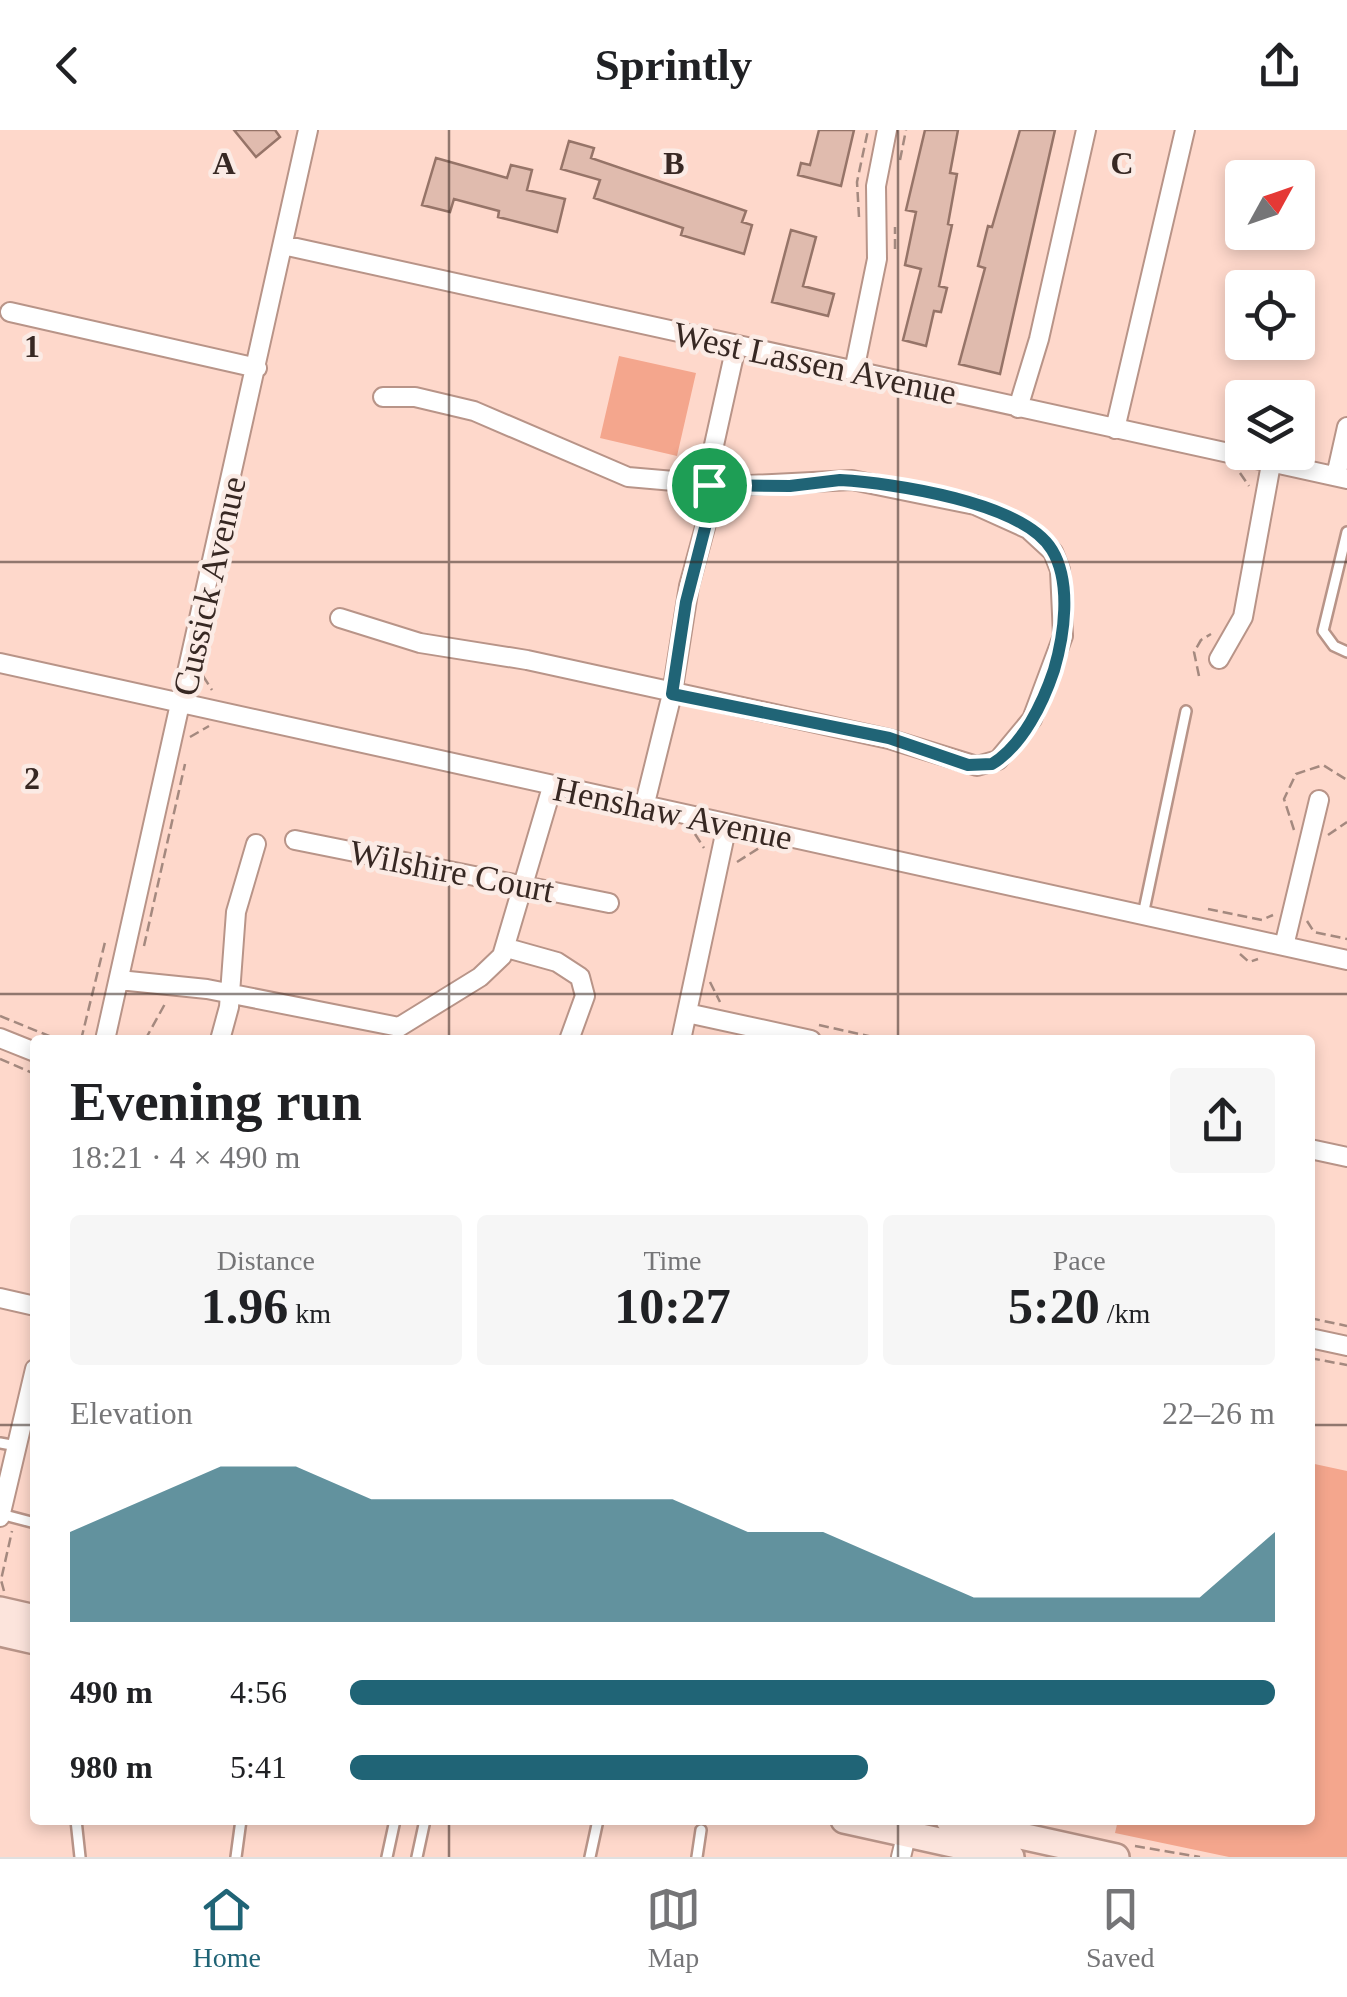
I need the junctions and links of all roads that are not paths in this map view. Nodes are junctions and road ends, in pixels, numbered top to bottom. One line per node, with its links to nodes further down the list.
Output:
1 (308, 130): 5 (street, Cussick Avenue)
2 (888, 130): 9 (street)
3 (1086, 130): 11 (street)
4 (1185, 130): 13 (street)
5 (283, 245): 7 (street, West Lassen Avenue); 8 (street, Cussick Avenue)
6 (10, 312): 8 (street)
7 (736, 346): 9 (street, West Lassen Avenue); 18 (street)
8 (256, 368): 25 (street, Cussick Avenue)
9 (854, 371): 11 (street, West Lassen Avenue)
10 (384, 397): 18 (street)
11 (1018, 408): 13 (street, West Lassen Avenue)
12 (1347, 427): 17 (street)
13 (1115, 429): 14 (street, West Lassen Avenue)
14 (1225, 454)
15 (1270, 470): 22 (street)
16 (1301, 470): 17 (street, West Lassen Avenue)
17 (1341, 478)
18 (709, 485): 24 (street); 24 (street)
19 (1347, 532): 21 (lane)
20 (340, 618): 24 (street)
21 (1347, 652)
22 (1219, 659)
23 (0, 663): 25 (street, Henshaw Avenue)
24 (672, 694): 29 (street)
25 (183, 703): 27 (street, Henshaw Avenue); 39 (street, Cussick Avenue)
26 (1186, 710): 35 (lane)
27 (552, 786): 29 (street, Henshaw Avenue); 33 (street)
28 (1319, 800): 36 (street)
29 (644, 808): 30 (street, Henshaw Avenue)
30 (727, 825): 35 (street, Henshaw Avenue); 41 (street)
31 (295, 840): 33 (street, Wilshire Court)
32 (256, 844): 40 (street)
33 (522, 887): 34 (street, Wilshire Court); 37 (street)
34 (609, 904)
35 (1143, 915): 36 (street, Henshaw Avenue)
36 (1284, 946): 38 (street, Henshaw Avenue)
37 (507, 948): 43 (street); 46 (street)
38 (1347, 960)
39 (127, 981): 40 (street); 44 (street, Cussick Avenue)
40 (229, 993): 43 (street); 45 (street)
41 (687, 1013): 42 (street); 47 (street)
42 (813, 1032)
43 (397, 1034)
44 (107, 1035)
45 (221, 1035)
46 (571, 1035)
47 (682, 1035)
48 (0, 1038): 49 (street)
49 (30, 1050)
50 (1315, 1150): 51 (street)
51 (1347, 1157)
52 (0, 1298): 53 (street)
53 (30, 1305)
54 (1315, 1339): 55 (street)
55 (1347, 1346)
56 (30, 1383): 57 (street)
57 (8, 1444): 58 (street)
58 (0, 1515): 59 (lane)
59 (30, 1521)
60 (0, 1610): 61 (main road)
61 (30, 1617)
62 (0, 1633): 63 (main road)
63 (30, 1640)
64 (77, 1825): 73 (lane)
65 (240, 1825): 74 (lane)
66 (394, 1825): 75 (lane)
67 (424, 1825): 76 (lane)
68 (597, 1825): 77 (lane)
69 (862, 1825): 72 (main road)
70 (972, 1825): 80 (main road)
71 (701, 1830): 78 (lane)
72 (906, 1837): 79 (main road)
73 (80, 1857)
74 (236, 1857)
75 (387, 1857)
76 (418, 1857)
77 (590, 1857)
78 (696, 1857)
79 (1011, 1857)
80 (1116, 1857)

